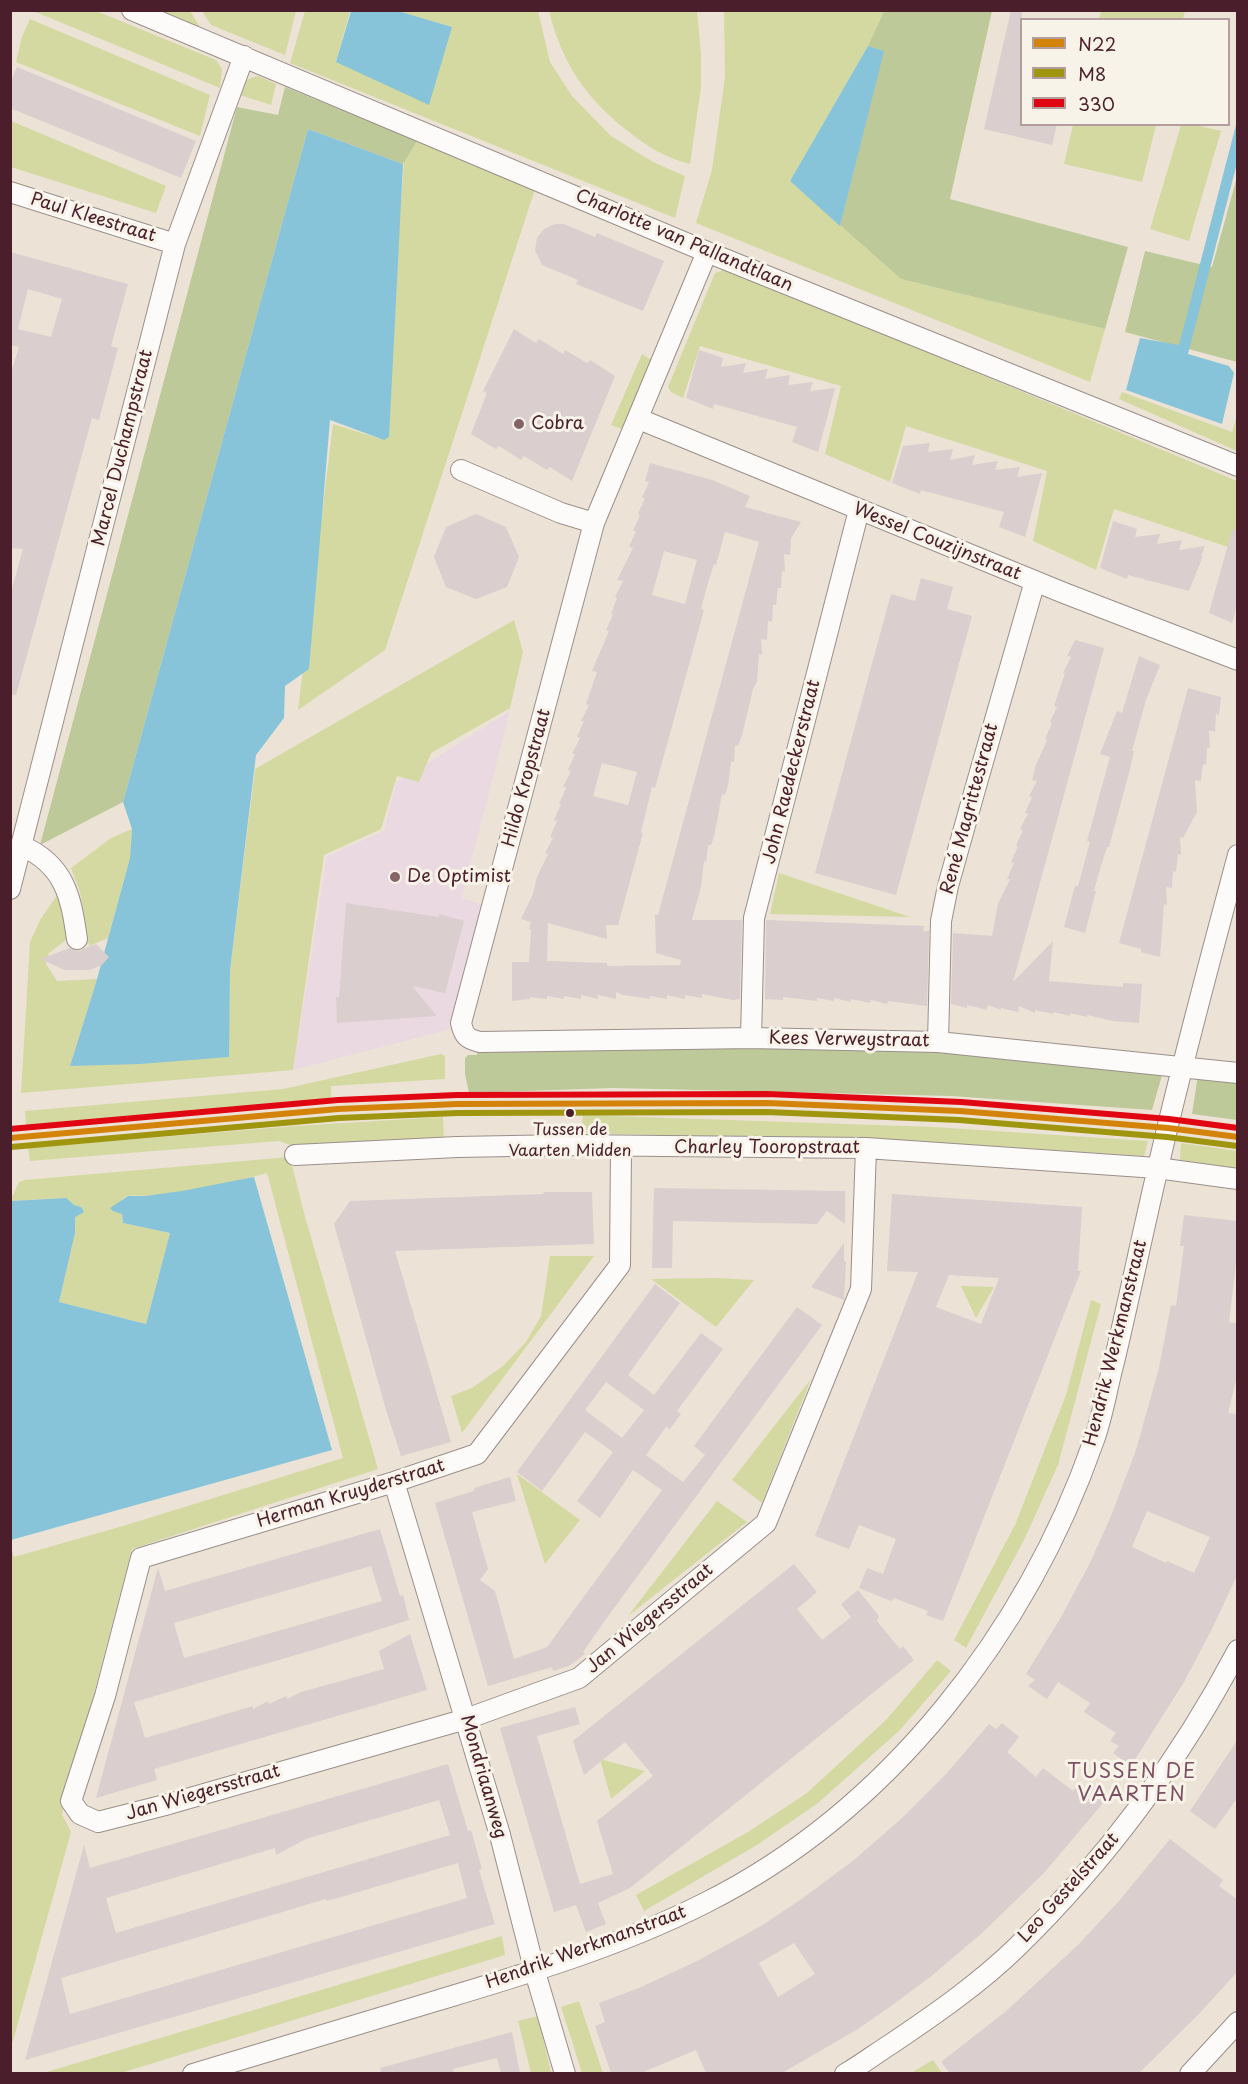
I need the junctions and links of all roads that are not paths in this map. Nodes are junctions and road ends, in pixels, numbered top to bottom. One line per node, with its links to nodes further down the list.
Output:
1 (132, 10): 2 (street, Charlotte van Pallandtlaan)
2 (244, 56): 4 (street, Marcel Duchampstraat); 5 (street, Charlotte van Pallandtlaan)
3 (10, 192): 4 (street, Paul Kleestraat)
4 (176, 244): 13 (street, Marcel Duchampstraat)
5 (707, 252): 6 (street, Hildo Kropstraat); 7 (street, Charlotte van Pallandtlaan)
6 (639, 419): 9 (street, Wessel Couzijnstraat); 10 (street, Hildo Kropstraat)
7 (1238, 466)
8 (461, 470): 10 (street)
9 (859, 510): 11 (street, Wessel Couzijnstraat); 18 (street, John Raedeckerstraat)
10 (594, 523): 17 (street, Hildo Kropstraat)
11 (1035, 581): 12 (street, Wessel Couzijnstraat); 19 (street, René Magrittestraat)
12 (1238, 660)
13 (22, 846): 15 (street, Marcel Duchampstraat); 16 (street)
14 (1238, 855): 20 (street, Hendrik Werkmanstraat)
15 (10, 889)
16 (77, 939)
17 (463, 1033): 18 (street, Kees Verweystraat)
18 (751, 1038): 19 (street, Kees Verweystraat)
19 (938, 1042): 20 (street, Kees Verweystraat)
20 (1182, 1068): 21 (street, Kees Verweystraat); 25 (street, Hendrik Werkmanstraat)
21 (1238, 1073)
22 (621, 1147): 23 (street, Charley Tooropstraat); 24 (street, Charley Tooropstraat); 27 (street, Herman Kruyderstraat)
23 (866, 1148): 25 (street, Charley Tooropstraat); 29 (street, Jan Wiegersstraat)
24 (295, 1155)
25 (1157, 1168): 26 (street, Charley Tooropstraat); 31 (street, Hendrik Werkmanstraat)
26 (1238, 1179)
27 (394, 1482): 29 (street, Mondriaanweg); 30 (street, Herman Kruyderstraat)
28 (1238, 1650): 35 (street, Leo Gestelstraat)
29 (466, 1719): 30 (street, Jan Wiegersstraat); 31 (street, Mondriaanweg)
30 (80, 1814)
31 (535, 1972): 33 (street, Hendrik Werkmanstraat); 34 (street, Mondriaanweg)
32 (1238, 2022): 36 (street)
33 (193, 2073)
34 (565, 2073)
35 (845, 2073)
36 (1190, 2073)

